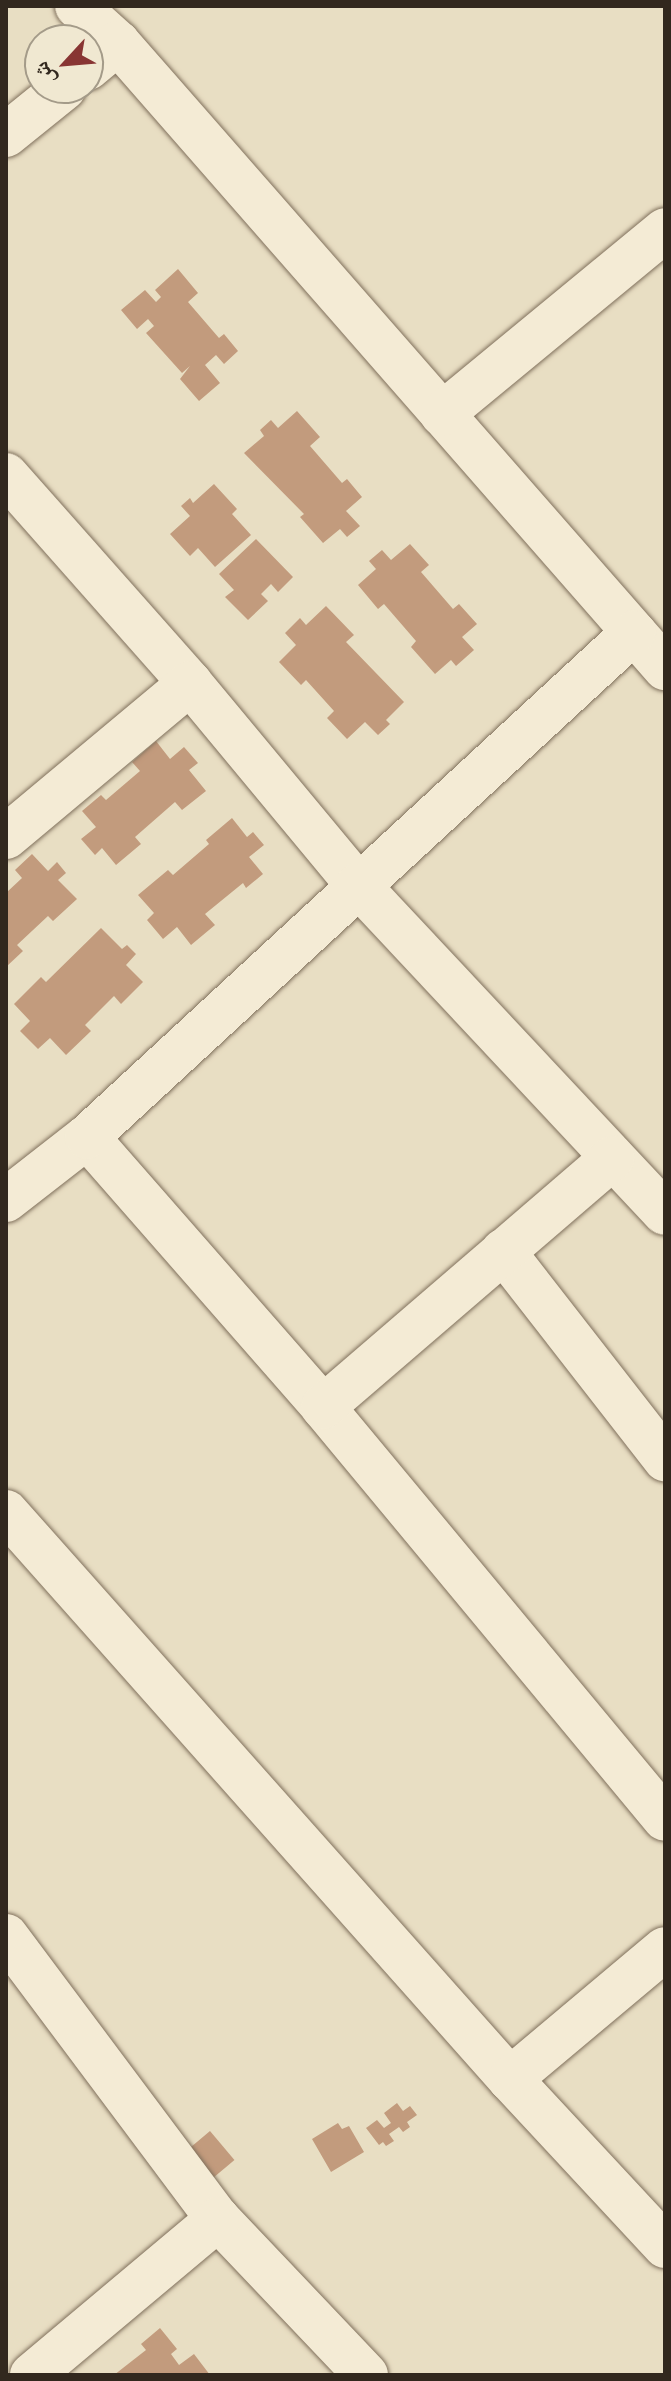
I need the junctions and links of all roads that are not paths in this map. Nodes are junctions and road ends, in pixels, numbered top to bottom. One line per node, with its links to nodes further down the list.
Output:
1 (77, 6): 2 (street)
2 (86, 24)
3 (104, 57): 7 (street)
4 (44, 104): 5 (street)
5 (6, 135)
6 (661, 241): 7 (street)
7 (442, 414): 9 (street)
8 (6, 475): 11 (street)
9 (634, 632): 10 (street); 13 (street)
10 (665, 668)
11 (190, 683): 12 (street); 13 (street)
12 (7, 834)
13 (358, 885): 14 (street); 15 (street)
14 (87, 1137): 16 (street); 19 (street)
15 (613, 1158): 17 (street); 18 (street)
16 (6, 1200)
17 (665, 1213)
18 (503, 1251): 19 (street); 20 (street)
19 (323, 1407): 22 (street)
20 (665, 1459)
21 (6, 1512): 25 (street)
22 (665, 1819)
23 (665, 1949): 25 (street)
24 (14, 1963): 26 (street)
25 (510, 2079): 27 (street)
26 (218, 2219): 28 (street); 29 (street)
27 (665, 2246)
28 (32, 2375)
29 (366, 2375)

